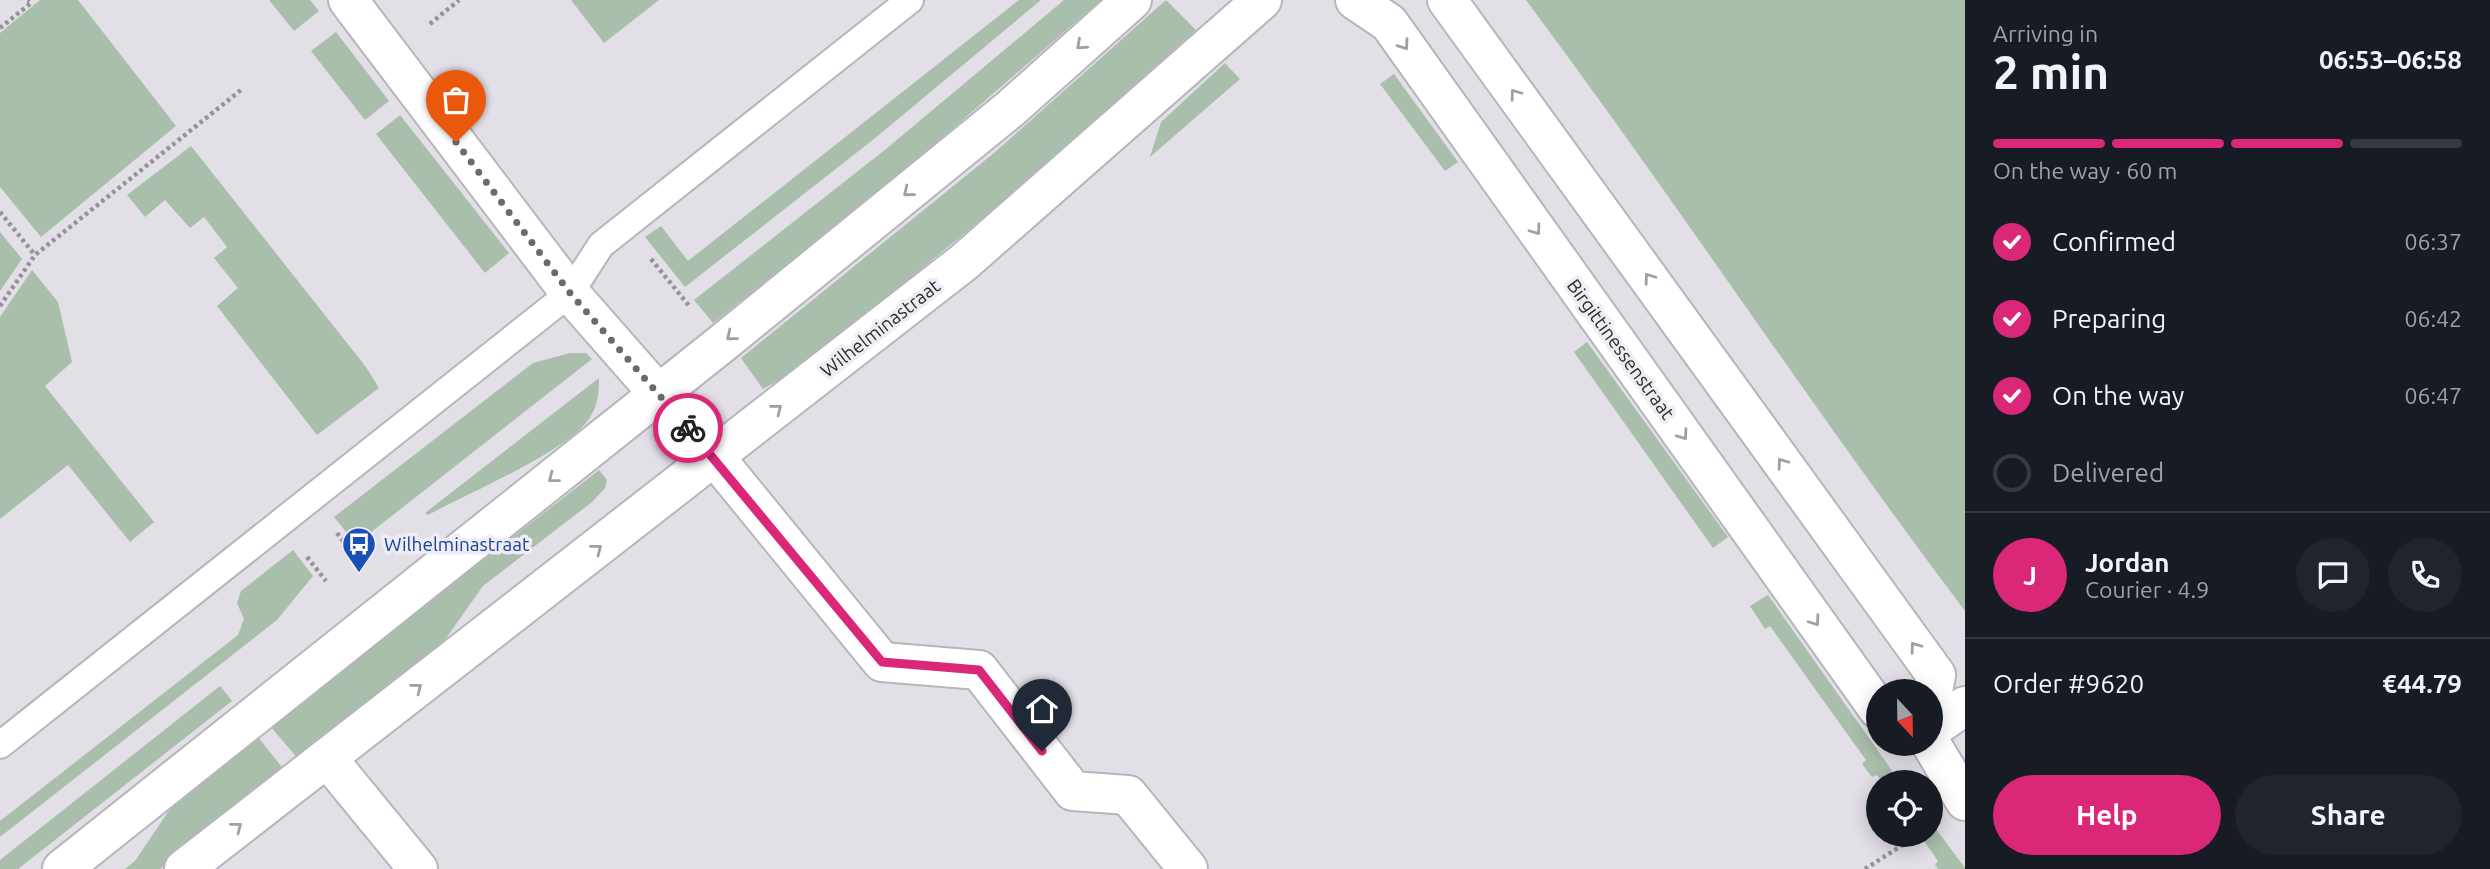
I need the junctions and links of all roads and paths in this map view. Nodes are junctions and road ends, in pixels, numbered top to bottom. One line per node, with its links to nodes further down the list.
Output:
1 (28, 0): 8 (path)
2 (348, 0): 12 (street)
3 (910, 0): 12 (lane)
4 (1132, 0): 14 (street, one-way to 14)
5 (1262, 0): 15 (street, Wilhelminastraat, one-way to 5)
6 (1355, 0): 17 (street, Birgittinessenstraat, one-way to 17)
7 (1447, 0): 16 (street, one-way to 7)
8 (0, 28)
9 (241, 90): 11 (path)
10 (0, 212): 11 (path)
11 (35, 255): 13 (path)
12 (570, 293): 14 (street); 20 (lane)
13 (0, 306)
14 (659, 394): 15 (street); 25 (street, one-way to 25)
15 (715, 458): 22 (street, Wilhelminastraat, one-way to 15); 28 (street)
16 (1935, 679)
17 (1866, 692)
18 (1965, 706): 19 (street)
19 (1943, 721)
20 (0, 745)
21 (1938, 756): 23 (street)
22 (327, 758): 26 (street, Wilhelminastraat, one-way to 22); 27 (street)
23 (1965, 801)
24 (1899, 847): 29 (path)
25 (62, 869)
26 (184, 869)
27 (418, 869)
28 (1188, 869)
29 (1865, 869)

